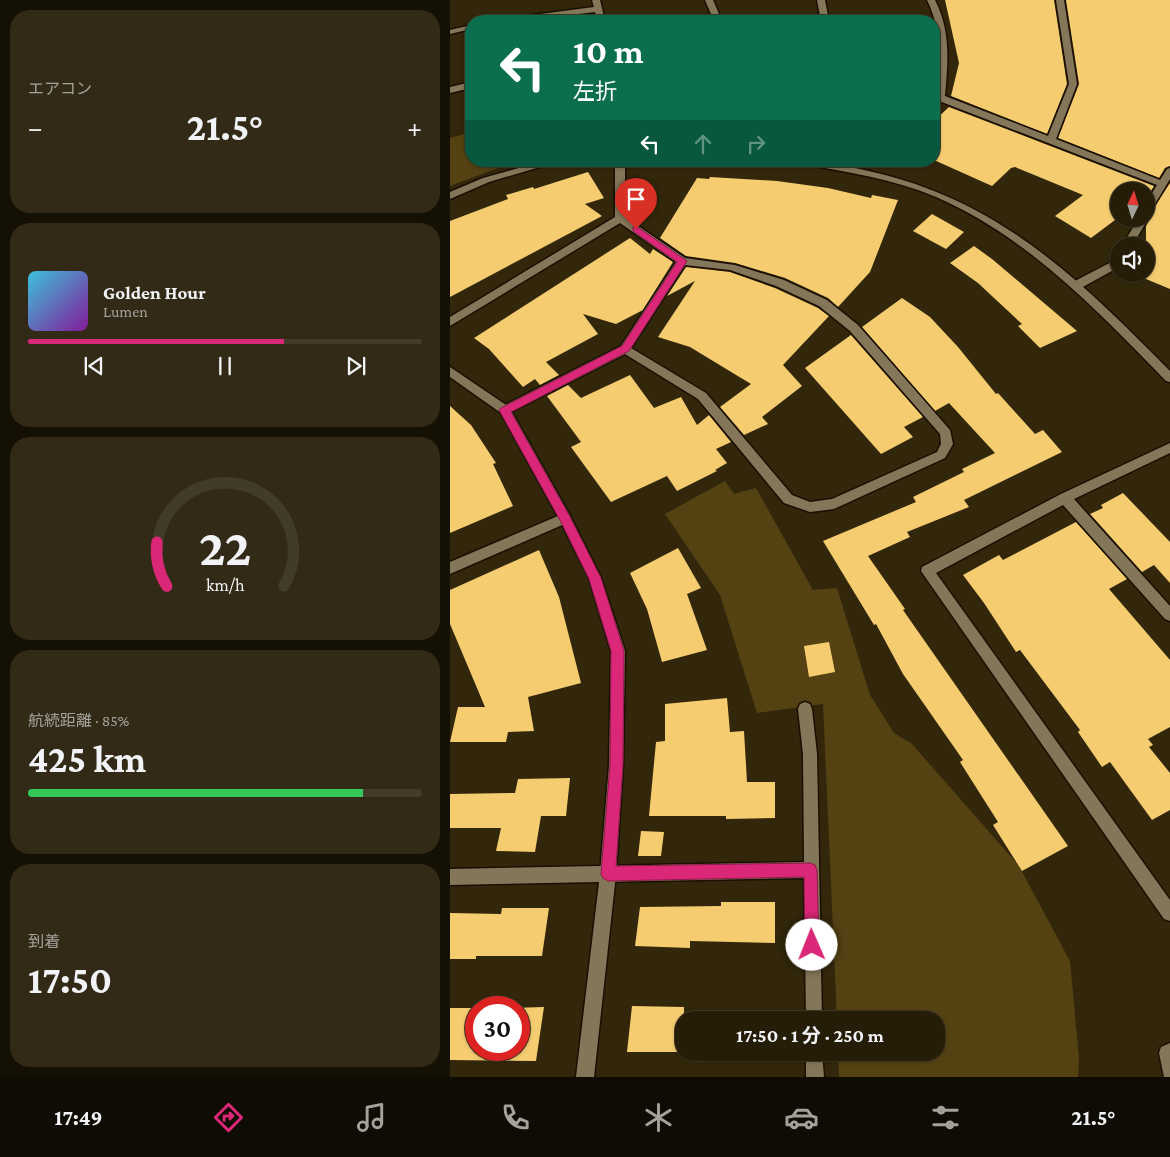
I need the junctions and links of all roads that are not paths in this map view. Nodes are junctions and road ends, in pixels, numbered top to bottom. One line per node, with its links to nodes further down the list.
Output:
1 (596, 0): 6 (street)
2 (709, 0): 9 (street)
3 (821, 0): 10 (street)
4 (931, 0): 11 (street)
5 (1060, 0): 19 (street)
6 (598, 9): 7 (street); 8 (street)
7 (550, 15)
8 (600, 15)
9 (715, 15)
10 (824, 15)
11 (938, 15)
12 (940, 23): 15 (street)
13 (465, 28): 14 (street)
14 (450, 32)
15 (940, 81)
16 (465, 86): 17 (street)
17 (450, 90)
18 (940, 97): 19 (street)
19 (1051, 140): 24 (street)
20 (534, 167): 25 (street)
21 (620, 167): 27 (street)
22 (836, 167): 30 (street)
23 (1170, 171): 24 (street)
24 (1162, 184): 26 (street)
25 (450, 196)
26 (1155, 196)
27 (620, 218): 28 (street); 31 (street)
28 (682, 261): 32 (street); 32 (street)
29 (1110, 268): 30 (street)
30 (1077, 286): 34 (street)
31 (450, 322)
32 (625, 349): 35 (street)
33 (450, 371): 35 (street)
34 (1170, 378)
35 (505, 410): 38 (street)
36 (1170, 448): 37 (street)
37 (1065, 498): 40 (street); 45 (street)
38 (565, 518): 39 (street); 43 (street)
39 (450, 568)
40 (1170, 615)
41 (805, 709): 42 (street)
42 (810, 870): 43 (street); 46 (street)
43 (608, 874): 44 (street); 50 (street)
44 (450, 877)
45 (1170, 913)
46 (814, 1011)
47 (1170, 1051): 49 (street)
48 (814, 1061): 51 (street)
49 (1170, 1072)
50 (585, 1077)
51 (815, 1077)

